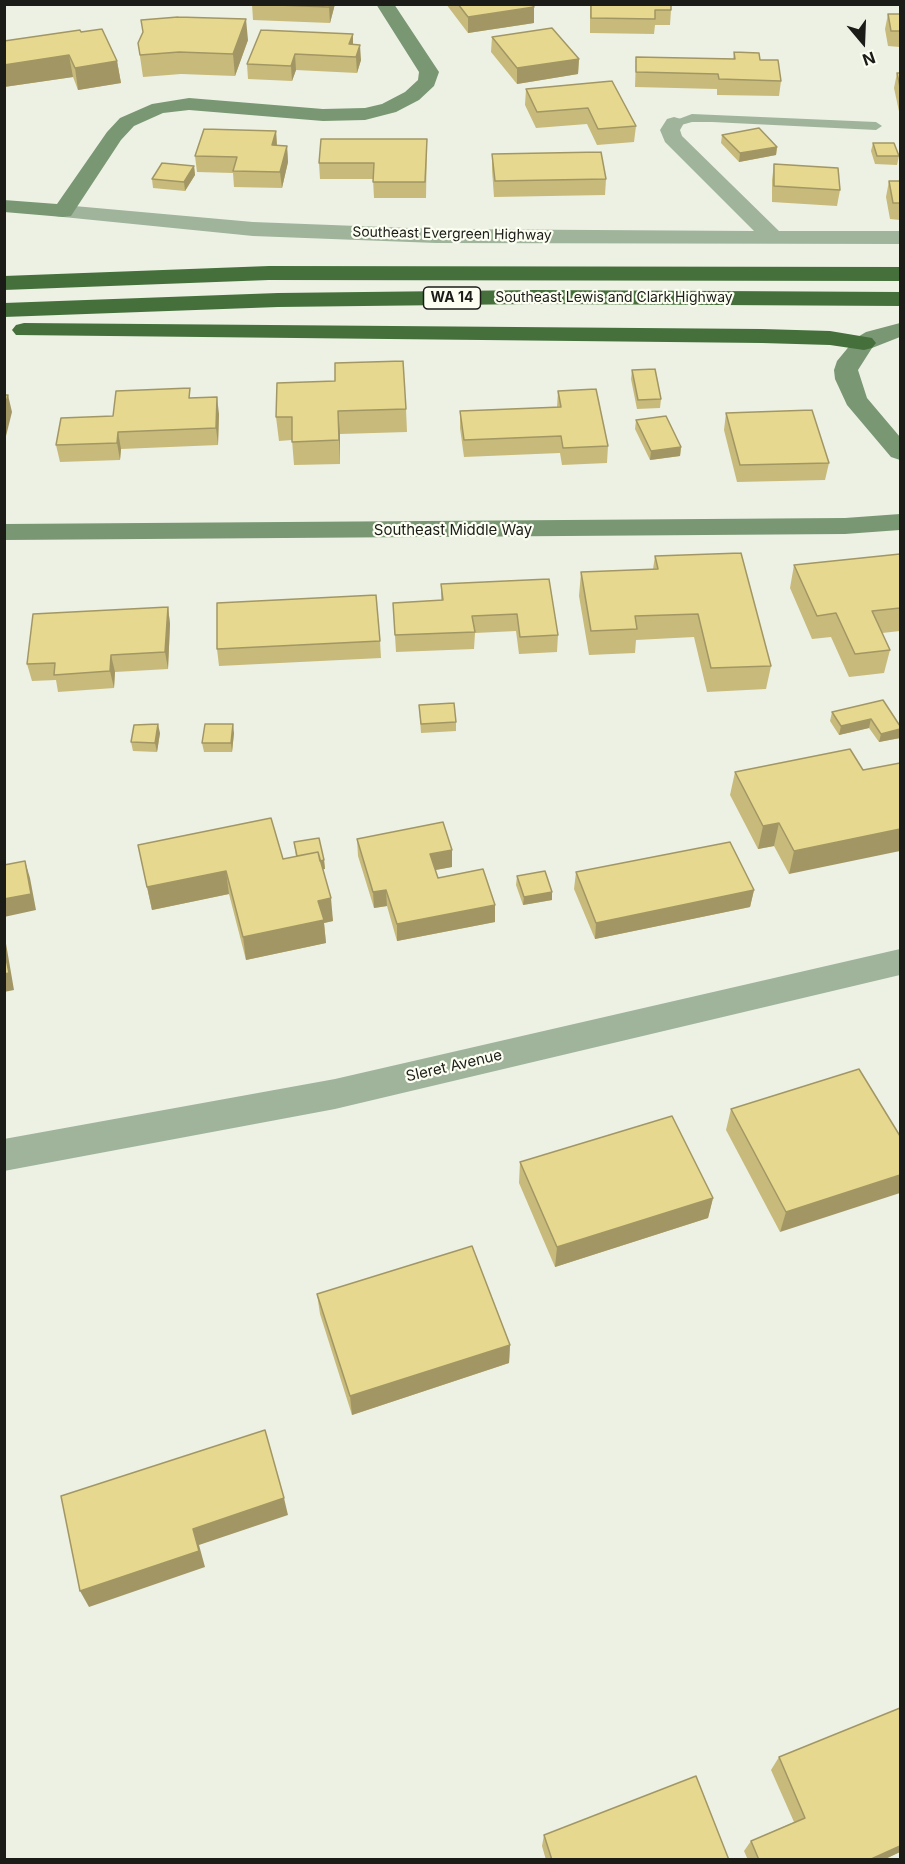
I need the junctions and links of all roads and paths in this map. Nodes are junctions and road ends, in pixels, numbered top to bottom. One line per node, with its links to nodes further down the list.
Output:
1 (385, 4): 5 (street)
2 (675, 123): 3 (lane); 6 (street)
3 (876, 126)
4 (4, 206): 5 (street, Southeast Evergreen Highway)
5 (63, 211): 6 (street, Southeast Evergreen Highway)
6 (774, 238): 7 (street, Southeast Evergreen Highway)
7 (900, 238)
8 (900, 274): 9 (highway, Southeast Lewis and Clark Highway / WA 14)
9 (4, 283)
10 (900, 299): 11 (highway, Southeast Lewis and Clark Highway / WA 14)
11 (4, 310)
12 (900, 330): 14 (street)
13 (4, 331): 14 (highway)
14 (864, 343): 15 (street)
15 (900, 452)
16 (900, 522): 17 (street, Southeast Middle Way)
17 (4, 532)
18 (900, 962): 19 (street, Sleret Avenue)
19 (4, 1155)

